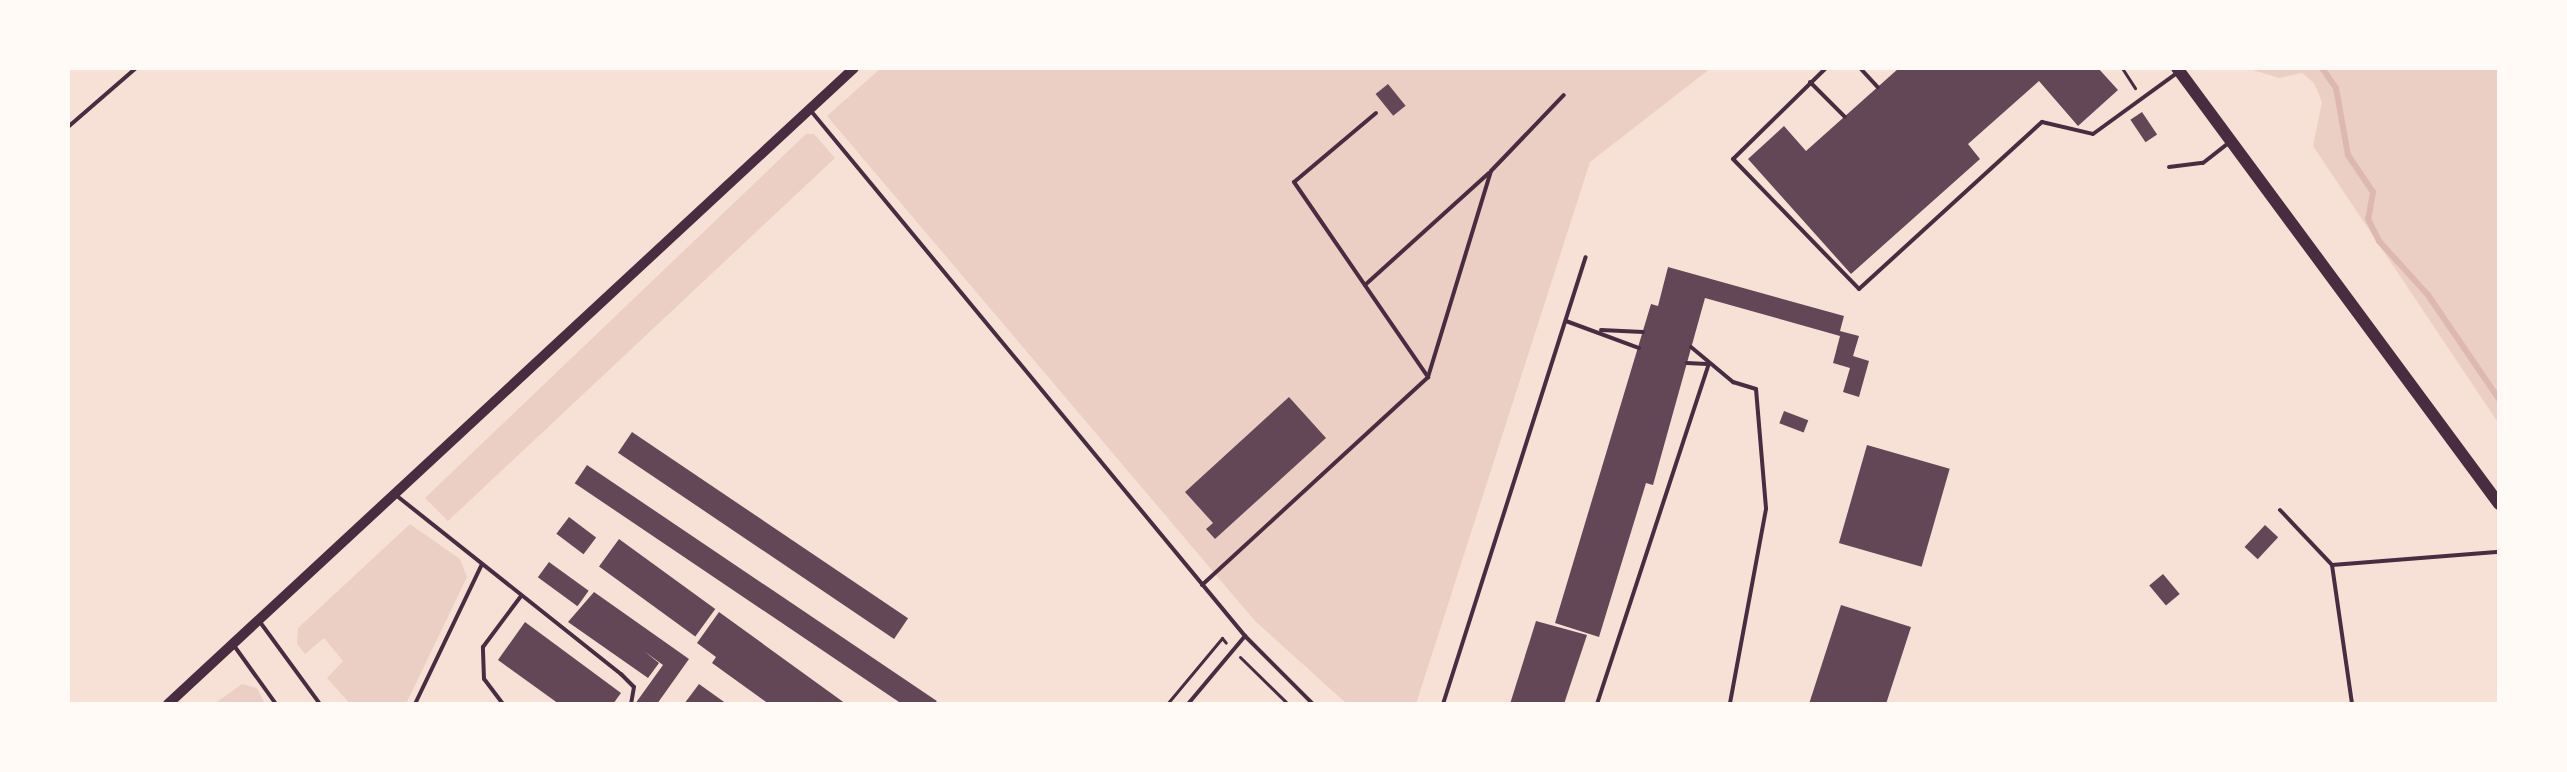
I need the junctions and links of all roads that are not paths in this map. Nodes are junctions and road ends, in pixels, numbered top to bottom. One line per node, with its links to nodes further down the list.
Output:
1 (136, 68): 12 (lane)
2 (854, 68): 9 (street)
3 (1826, 68): 6 (lane)
4 (1860, 68): 7 (lane)
5 (2178, 70): 6 (lane); 13 (main road)
6 (1810, 82): 11 (lane)
7 (1878, 87)
8 (1564, 95): 15 (lane)
9 (809, 108): 26 (street); 32 (lane)
10 (1376, 113): 17 (lane)
11 (1845, 117)
12 (68, 127)
13 (2231, 141): 14 (lane); 27 (main road)
14 (2169, 167)
15 (1491, 171): 17 (lane); 25 (lane)
16 (1586, 257): 18 (lane)
17 (1365, 285): 25 (lane)
18 (1566, 321): 19 (lane); 45 (lane)
19 (1599, 330): 20 (lane); 22 (lane)
20 (1643, 332)
21 (1691, 347): 24 (lane)
22 (1639, 348)
23 (1687, 363): 24 (lane)
24 (1709, 364): 46 (lane); 47 (lane)
25 (1428, 377): 32 (lane)
26 (397, 496): 30 (lane); 34 (street)
27 (2499, 504)
28 (2280, 510): 31 (lane)
29 (2499, 552): 31 (lane)
30 (482, 564): 33 (lane); 40 (lane)
31 (2332, 565): 48 (lane)
32 (1202, 585): 35 (lane)
33 (521, 596): 41 (lane); 42 (lane)
34 (260, 621): 36 (street); 39 (lane)
35 (1245, 636): 43 (lane); 44 (lane)
36 (233, 645): 37 (street); 38 (lane)
37 (168, 704)
38 (276, 704)
39 (320, 704)
40 (415, 704)
41 (503, 704)
42 (631, 704)
43 (1188, 704)
44 (1313, 704)
45 (1443, 704)
46 (1597, 704)
47 (1730, 704)
48 (2352, 704)

